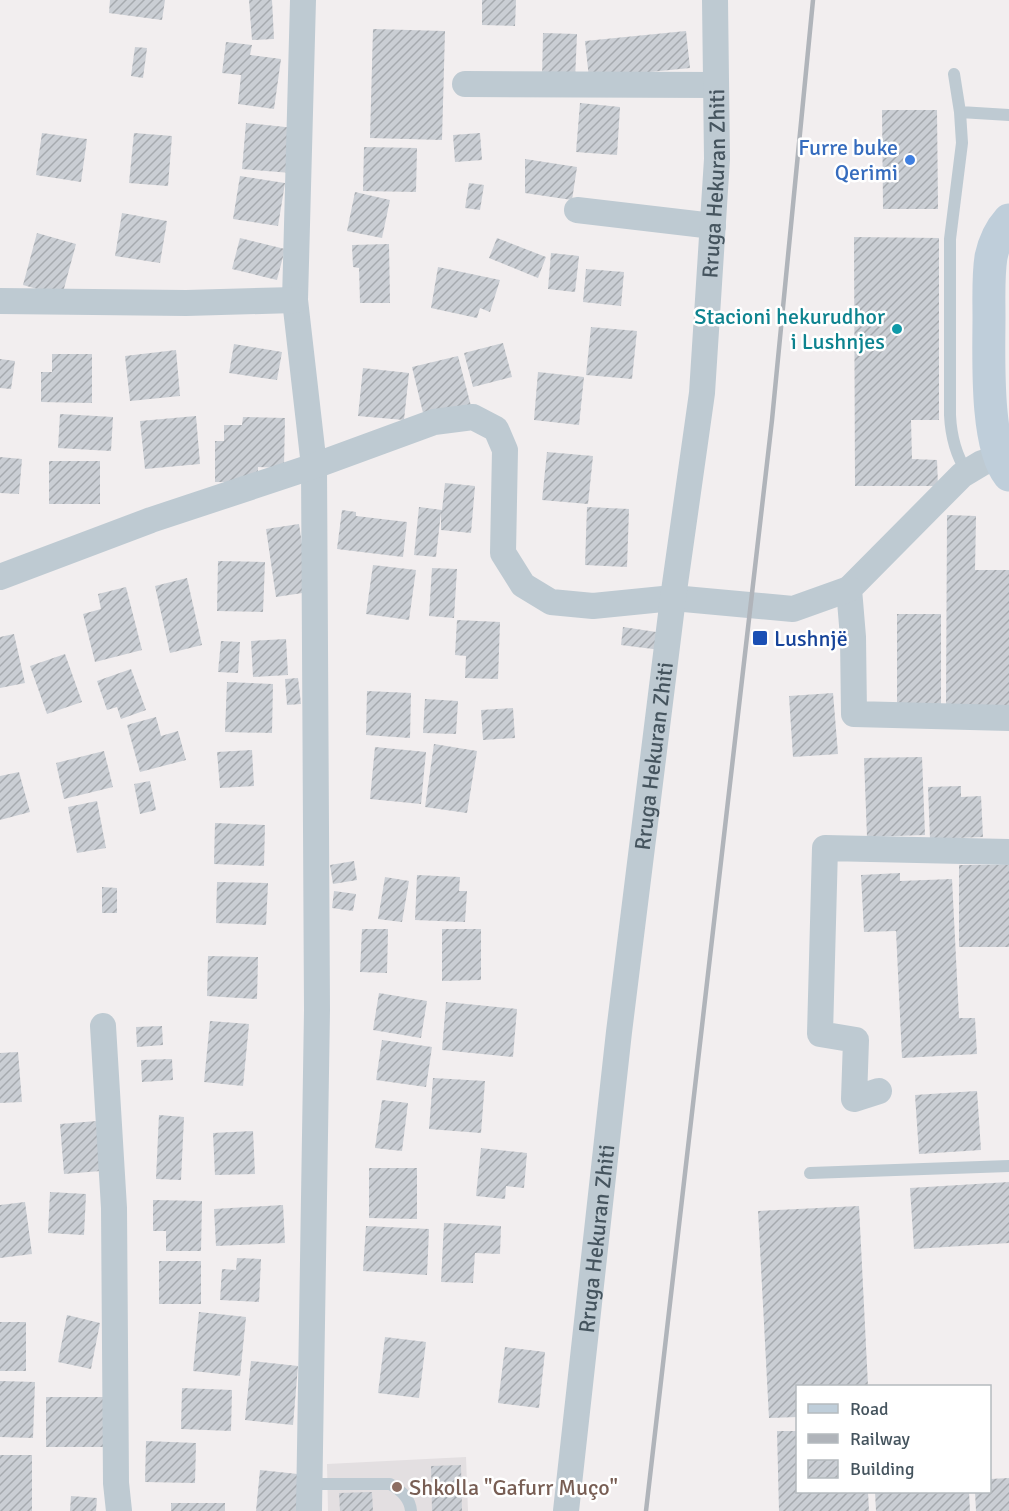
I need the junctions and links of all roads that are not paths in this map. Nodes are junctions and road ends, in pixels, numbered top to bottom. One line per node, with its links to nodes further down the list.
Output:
1 (303, 0): 11 (street)
2 (715, 0): 5 (street, Rruga Hekuran Zhiti)
3 (954, 74): 6 (lane)
4 (465, 84): 5 (street)
5 (716, 85): 10 (street, Rruga Hekuran Zhiti)
6 (960, 112): 7 (lane); 15 (lane)
7 (1009, 115)
8 (577, 210): 10 (street)
9 (1009, 220): 14 (main road)
10 (713, 226): 18 (street, Rruga Hekuran Zhiti)
11 (295, 300): 12 (street); 13 (street)
12 (0, 301)
13 (314, 466): 16 (street); 18 (street); 25 (street)
14 (1004, 466): 15 (street)
15 (967, 472): 17 (street)
16 (0, 577)
17 (849, 589): 18 (street); 19 (street)
18 (673, 598): 29 (street, Rruga Hekuran Zhiti)
19 (1009, 718)
20 (1009, 852): 22 (street)
21 (103, 1026): 26 (street)
22 (879, 1091)
23 (1009, 1166): 24 (lane)
24 (810, 1173)
25 (309, 1484): 27 (street); 28 (lane)
26 (119, 1511)
27 (309, 1511)
28 (411, 1511)
29 (566, 1511)

